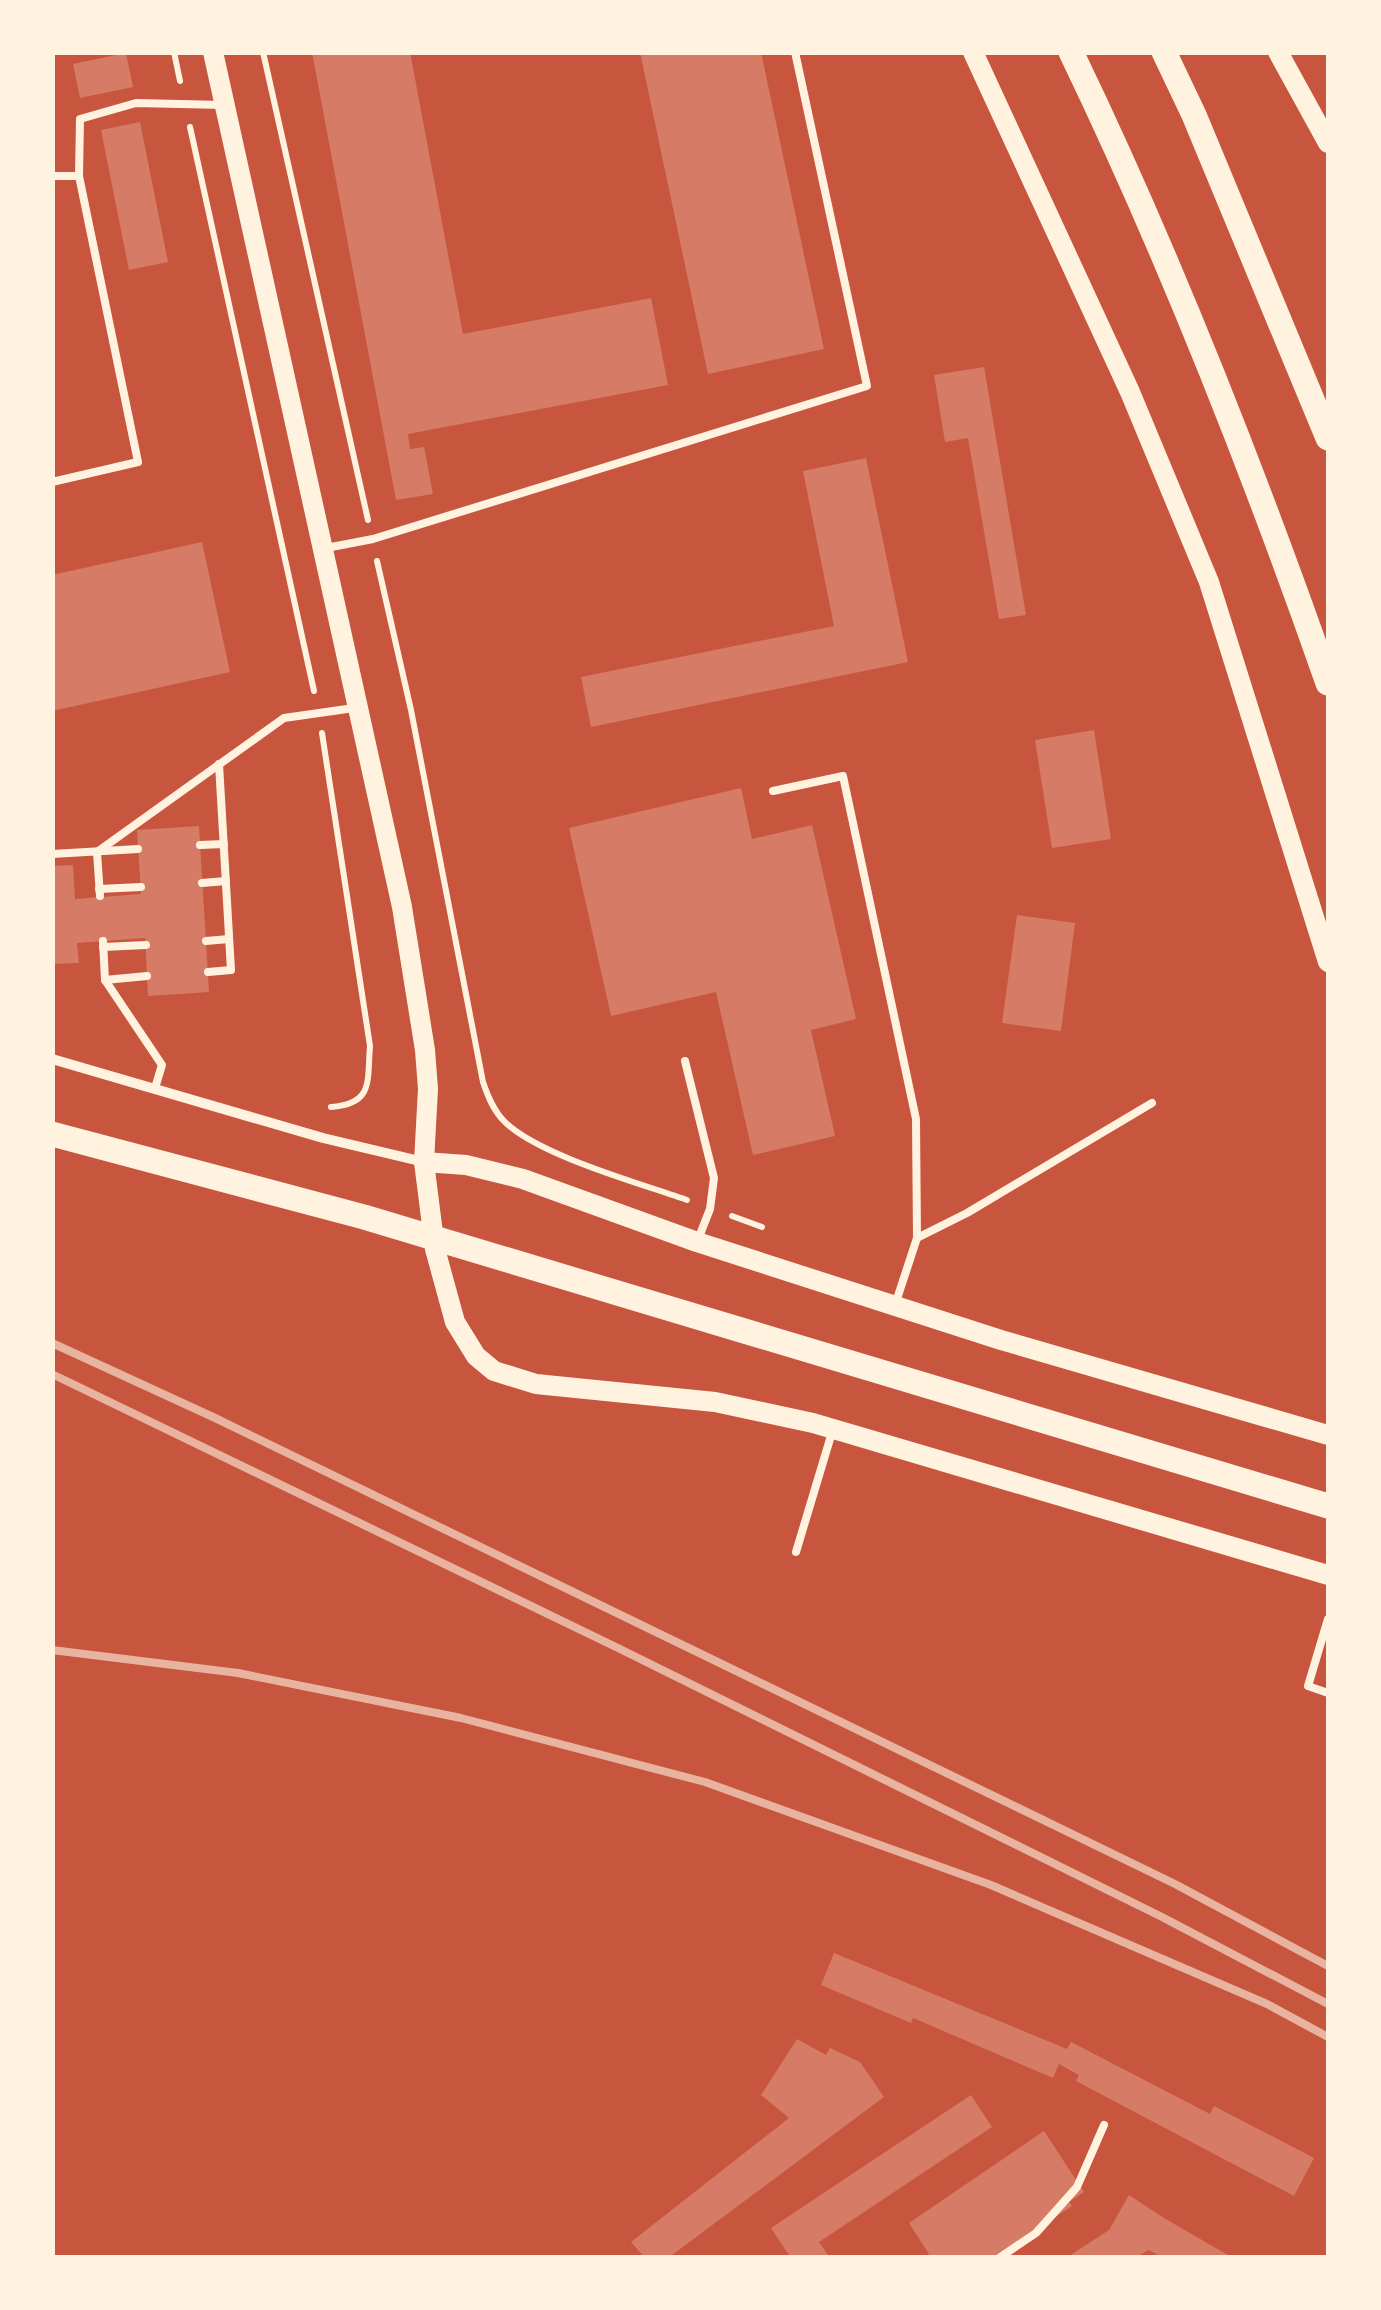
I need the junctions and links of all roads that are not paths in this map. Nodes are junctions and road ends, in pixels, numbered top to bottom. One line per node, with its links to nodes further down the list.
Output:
1 (213, 52): 7 (main road)
2 (795, 52): 13 (lane)
3 (973, 52): 29 (main road)
4 (1071, 52): 14 (main road)
5 (1164, 52): 11 (main road)
6 (1278, 52): 8 (main road)
7 (224, 105): 10 (lane); 13 (main road)
8 (1328, 142)
9 (52, 176): 10 (lane)
10 (78, 176): 12 (lane)
11 (1328, 438)
12 (52, 482)
13 (322, 549): 15 (main road)
14 (1328, 683)
15 (358, 707): 16 (lane); 38 (main road)
16 (219, 764): 18 (lane); 21 (lane)
17 (773, 790): 39 (lane)
18 (224, 844): 19 (lane); 23 (lane)
19 (200, 845)
20 (138, 849): 21 (lane)
21 (97, 852): 22 (lane); 25 (lane)
22 (52, 854)
23 (226, 882): 24 (lane); 26 (lane)
24 (202, 883)
25 (141, 887)
26 (229, 939): 27 (lane); 30 (lane)
27 (206, 941)
28 (146, 945): 32 (lane)
29 (1328, 962)
30 (208, 972)
31 (147, 976): 32 (lane)
32 (105, 980): 35 (lane)
33 (52, 1060): 35 (street)
34 (685, 1061): 40 (lane)
35 (156, 1088): 38 (street)
36 (1152, 1103): 39 (lane)
37 (52, 1134): 46 (main road)
38 (424, 1162): 40 (main road); 44 (main road)
39 (917, 1238): 41 (lane)
40 (698, 1242): 41 (main road)
41 (895, 1306): 42 (main road)
42 (1280, 1420): 43 (main road); 45 (main road)
43 (1328, 1424)
44 (833, 1429): 47 (lane); 48 (main road)
45 (1328, 1435)
46 (1328, 1506)
47 (796, 1552)
48 (1328, 1575)
49 (1328, 1619): 50 (lane)
50 (1328, 1693)
51 (1104, 2125): 52 (lane)
52 (999, 2258)

